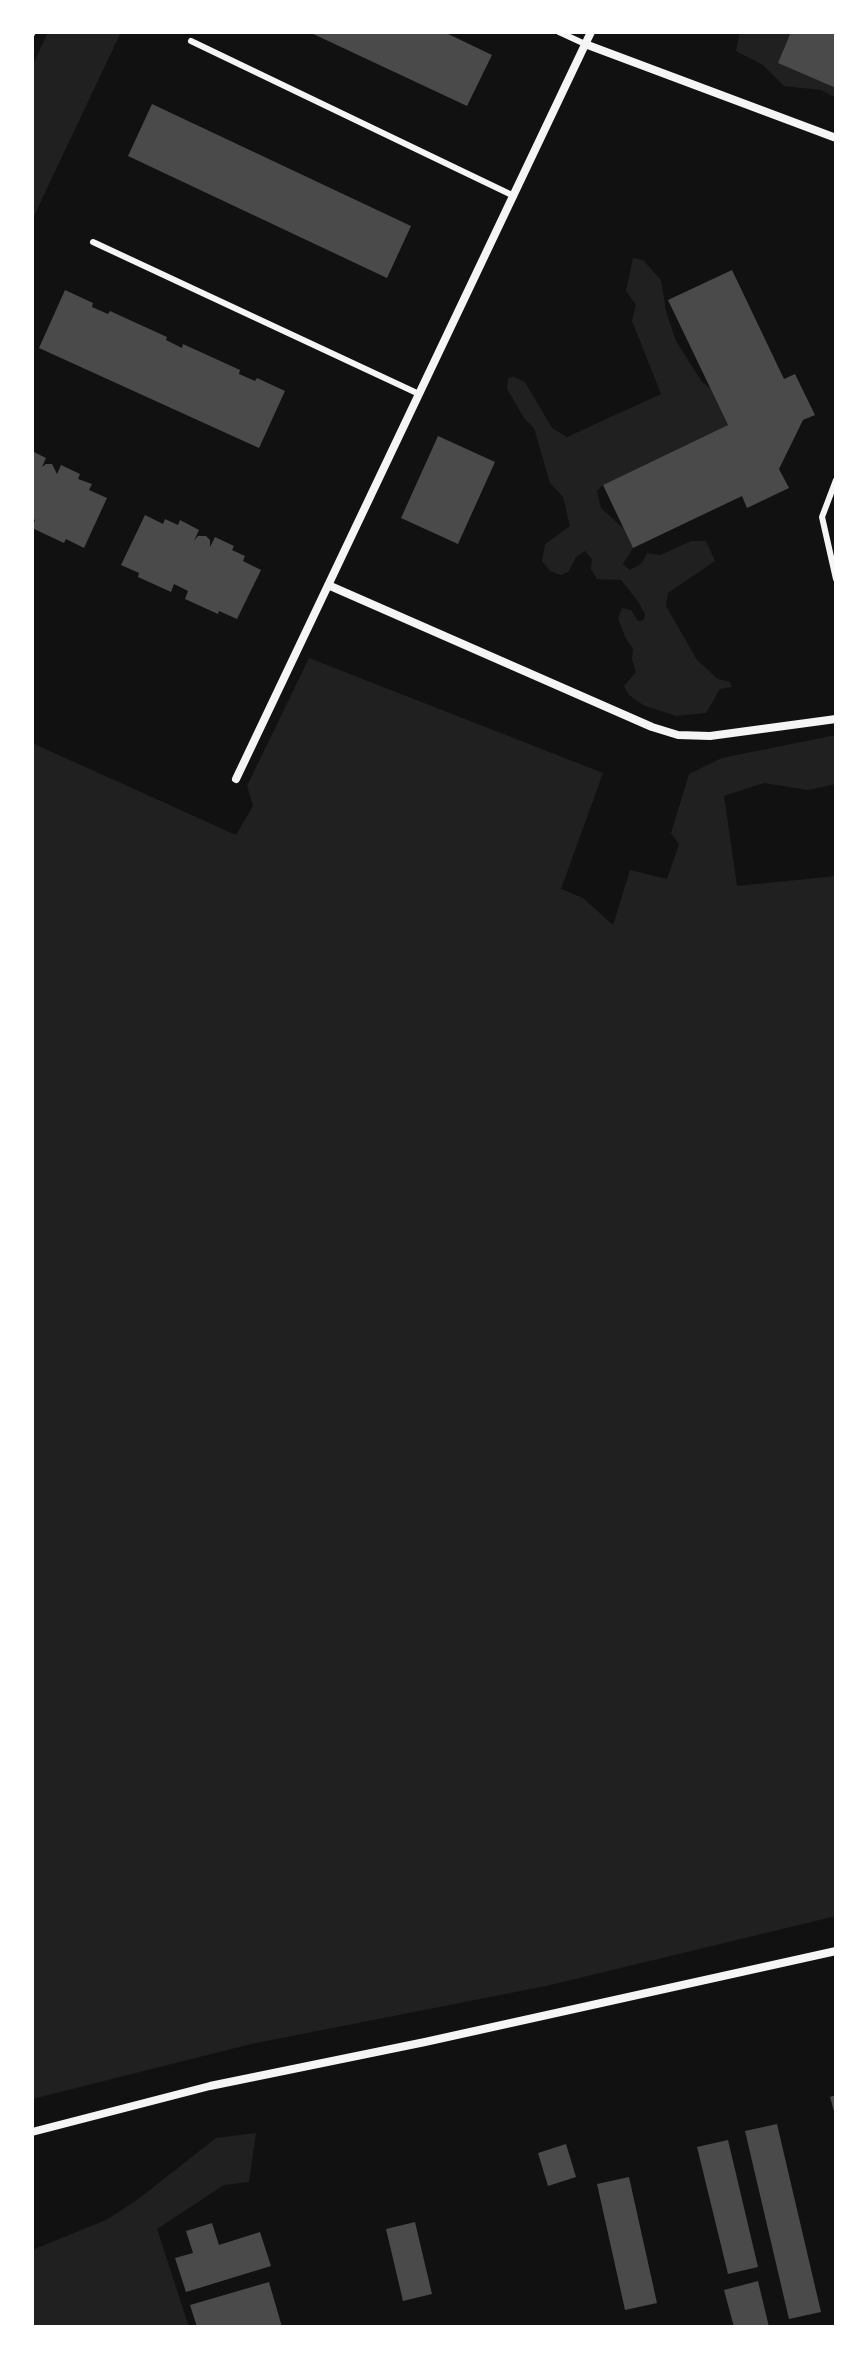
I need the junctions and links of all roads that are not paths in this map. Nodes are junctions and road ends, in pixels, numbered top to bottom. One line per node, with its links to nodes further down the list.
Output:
1 (559, 32): 4 (lane)
2 (591, 32): 4 (street)
3 (191, 41): 6 (lane)
4 (585, 44): 5 (street); 6 (street)
5 (836, 138)
6 (514, 196): 8 (street)
7 (93, 242): 8 (lane)
8 (419, 394): 11 (street)
9 (836, 480): 10 (lane)
10 (836, 579)
11 (328, 585): 12 (street); 13 (street)
12 (836, 719)
13 (236, 779)
14 (836, 1951): 15 (street)
15 (32, 2132)

